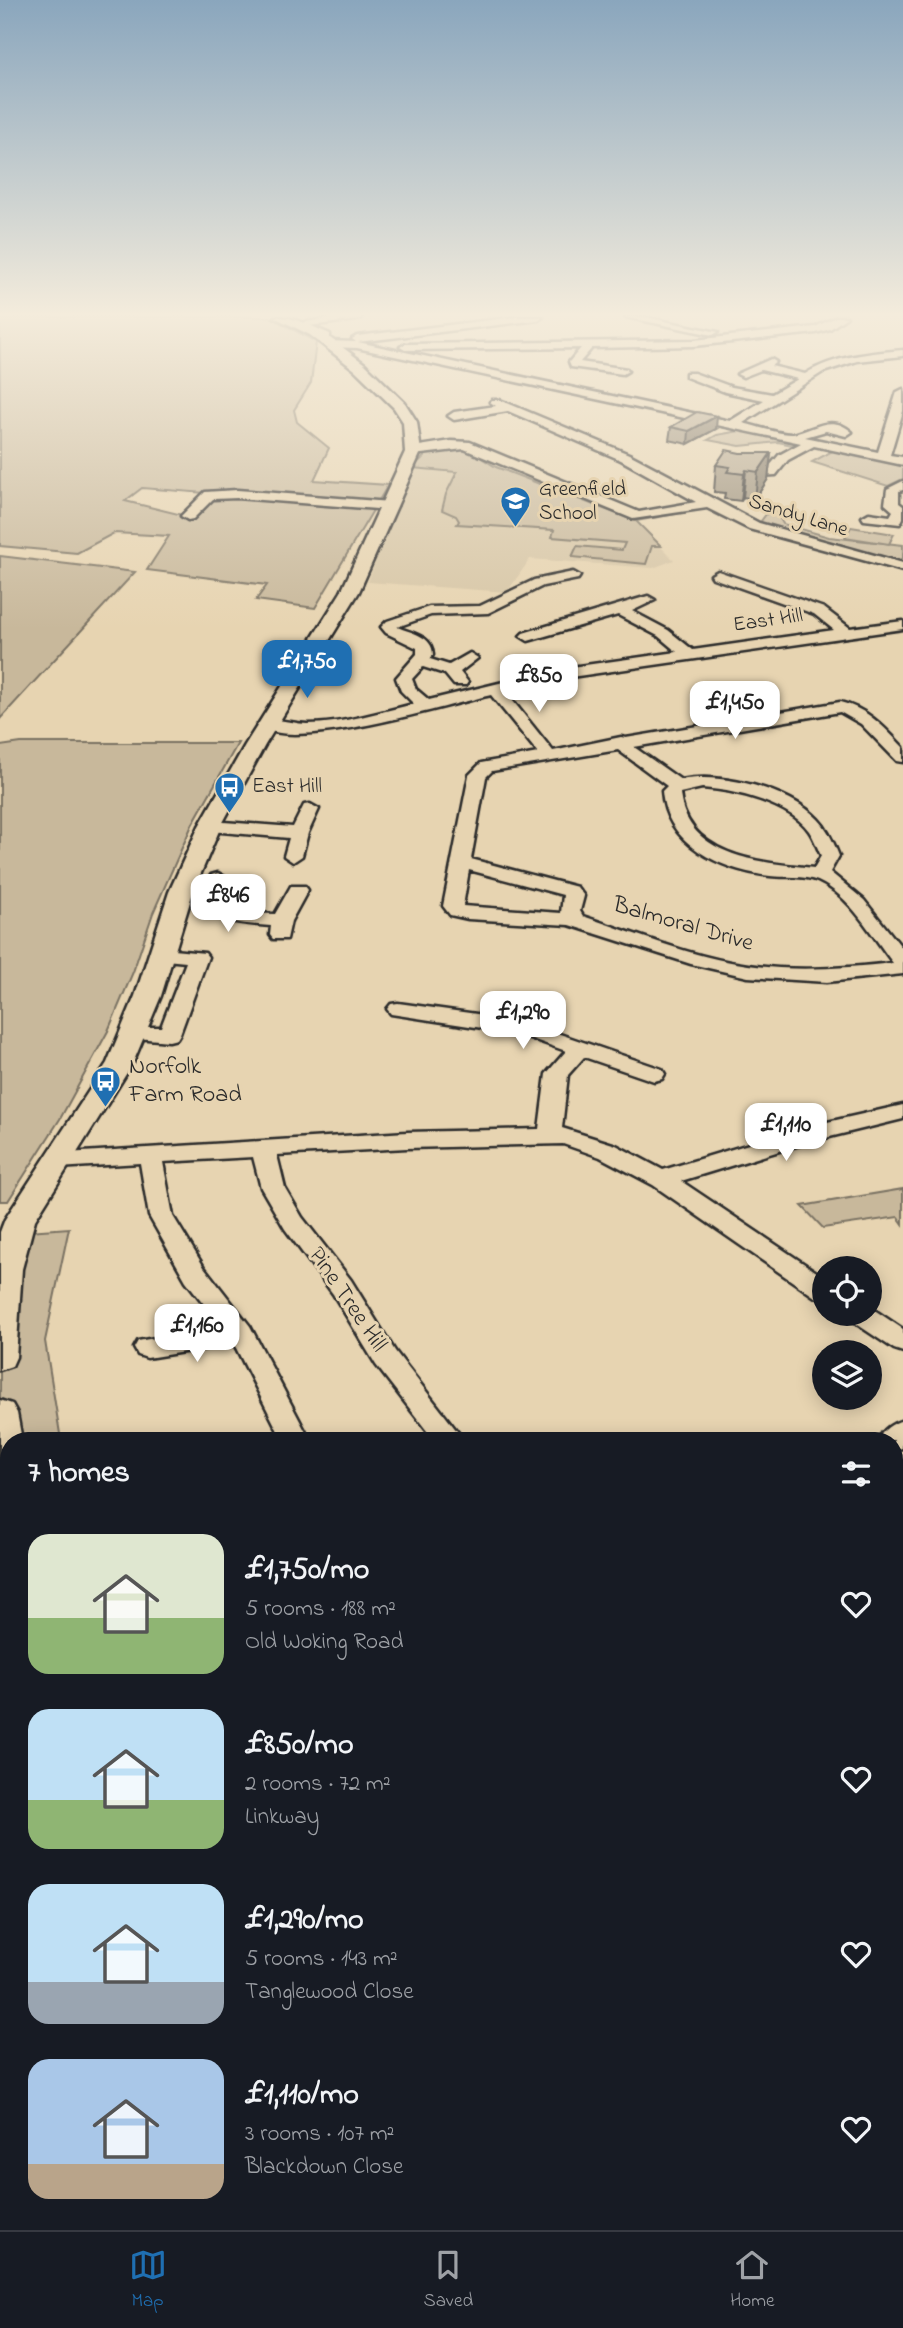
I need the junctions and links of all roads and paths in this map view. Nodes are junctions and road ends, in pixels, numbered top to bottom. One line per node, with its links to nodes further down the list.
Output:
1 (409, 421): 12 (main road)
2 (540, 421): 19 (street, Sandy Lane)
3 (714, 421): 6 (street)
4 (738, 421): 6 (street)
5 (895, 421): 11 (street)
6 (732, 425): 8 (street)
7 (843, 428): 8 (street)
8 (794, 438): 10 (street)
9 (903, 441): 11 (street)
10 (812, 442): 13 (street); 16 (street)
11 (888, 444): 13 (street)
12 (412, 451): 19 (street); 20 (main road)
13 (883, 457): 15 (street)
14 (752, 458): 16 (street)
15 (903, 461)
16 (775, 463): 17 (street)
17 (737, 473)
18 (903, 485): 22 (street)
19 (709, 504): 23 (street, Sandy Lane)
20 (390, 506): 21 (street); 37 (main road)
21 (188, 516)
22 (869, 517)
23 (903, 567)
24 (718, 575): 29 (street)
25 (573, 576): 33 (street)
26 (648, 600): 27 (street)
27 (620, 610): 30 (street); 31 (street)
28 (903, 625): 29 (street, East Hill)
29 (847, 633): 31 (street, East Hill)
30 (528, 636)
31 (688, 654): 34 (street, East Hill)
32 (470, 658): 33 (street)
33 (420, 661): 35 (street)
34 (495, 689): 35 (street, East Hill); 39 (street)
35 (426, 706): 37 (street, East Hill)
36 (850, 708): 38 (street, Balmoral Drive); 40 (street)
37 (268, 725): 43 (main road)
38 (621, 742): 39 (street, Balmoral Drive); 41 (street)
39 (548, 755): 46 (street, Balmoral Drive)
40 (903, 757)
41 (678, 786): 47 (street); 47 (street)
42 (310, 809): 44 (street)
43 (210, 826): 44 (street); 50 (main road)
44 (299, 833): 45 (street)
45 (293, 856)
46 (461, 863): 52 (street, Balmoral Drive); 52 (street, Balmoral Drive)
47 (820, 874): 55 (street)
48 (218, 879): 51 (street)
49 (298, 890): 53 (street)
50 (181, 892): 51 (street); 54 (main road)
51 (206, 898): 53 (street)
52 (575, 920): 56 (street, Balmoral Drive)
53 (281, 928)
54 (162, 955): 58 (main road); 58 (street)
55 (903, 961)
56 (903, 968)
57 (398, 1009): 59 (street)
58 (134, 1032): 65 (main road)
59 (581, 1047): 60 (street); 62 (street)
60 (654, 1074)
61 (903, 1111): 66 (street)
62 (550, 1136): 63 (street); 66 (street)
63 (264, 1150): 64 (street); 77 (street, Pine Tree Hill)
64 (150, 1155): 65 (street); 70 (street)
65 (58, 1160): 67 (main road)
66 (661, 1179): 68 (street)
67 (10, 1217): 73 (main road)
68 (812, 1282)
69 (879, 1326): 71 (street)
70 (241, 1333): 72 (street); 76 (street)
71 (903, 1342)
72 (147, 1348)
73 (0, 1357)
74 (0, 1413): 75 (main road)
75 (4, 1432)
76 (292, 1432)
77 (444, 1432)

